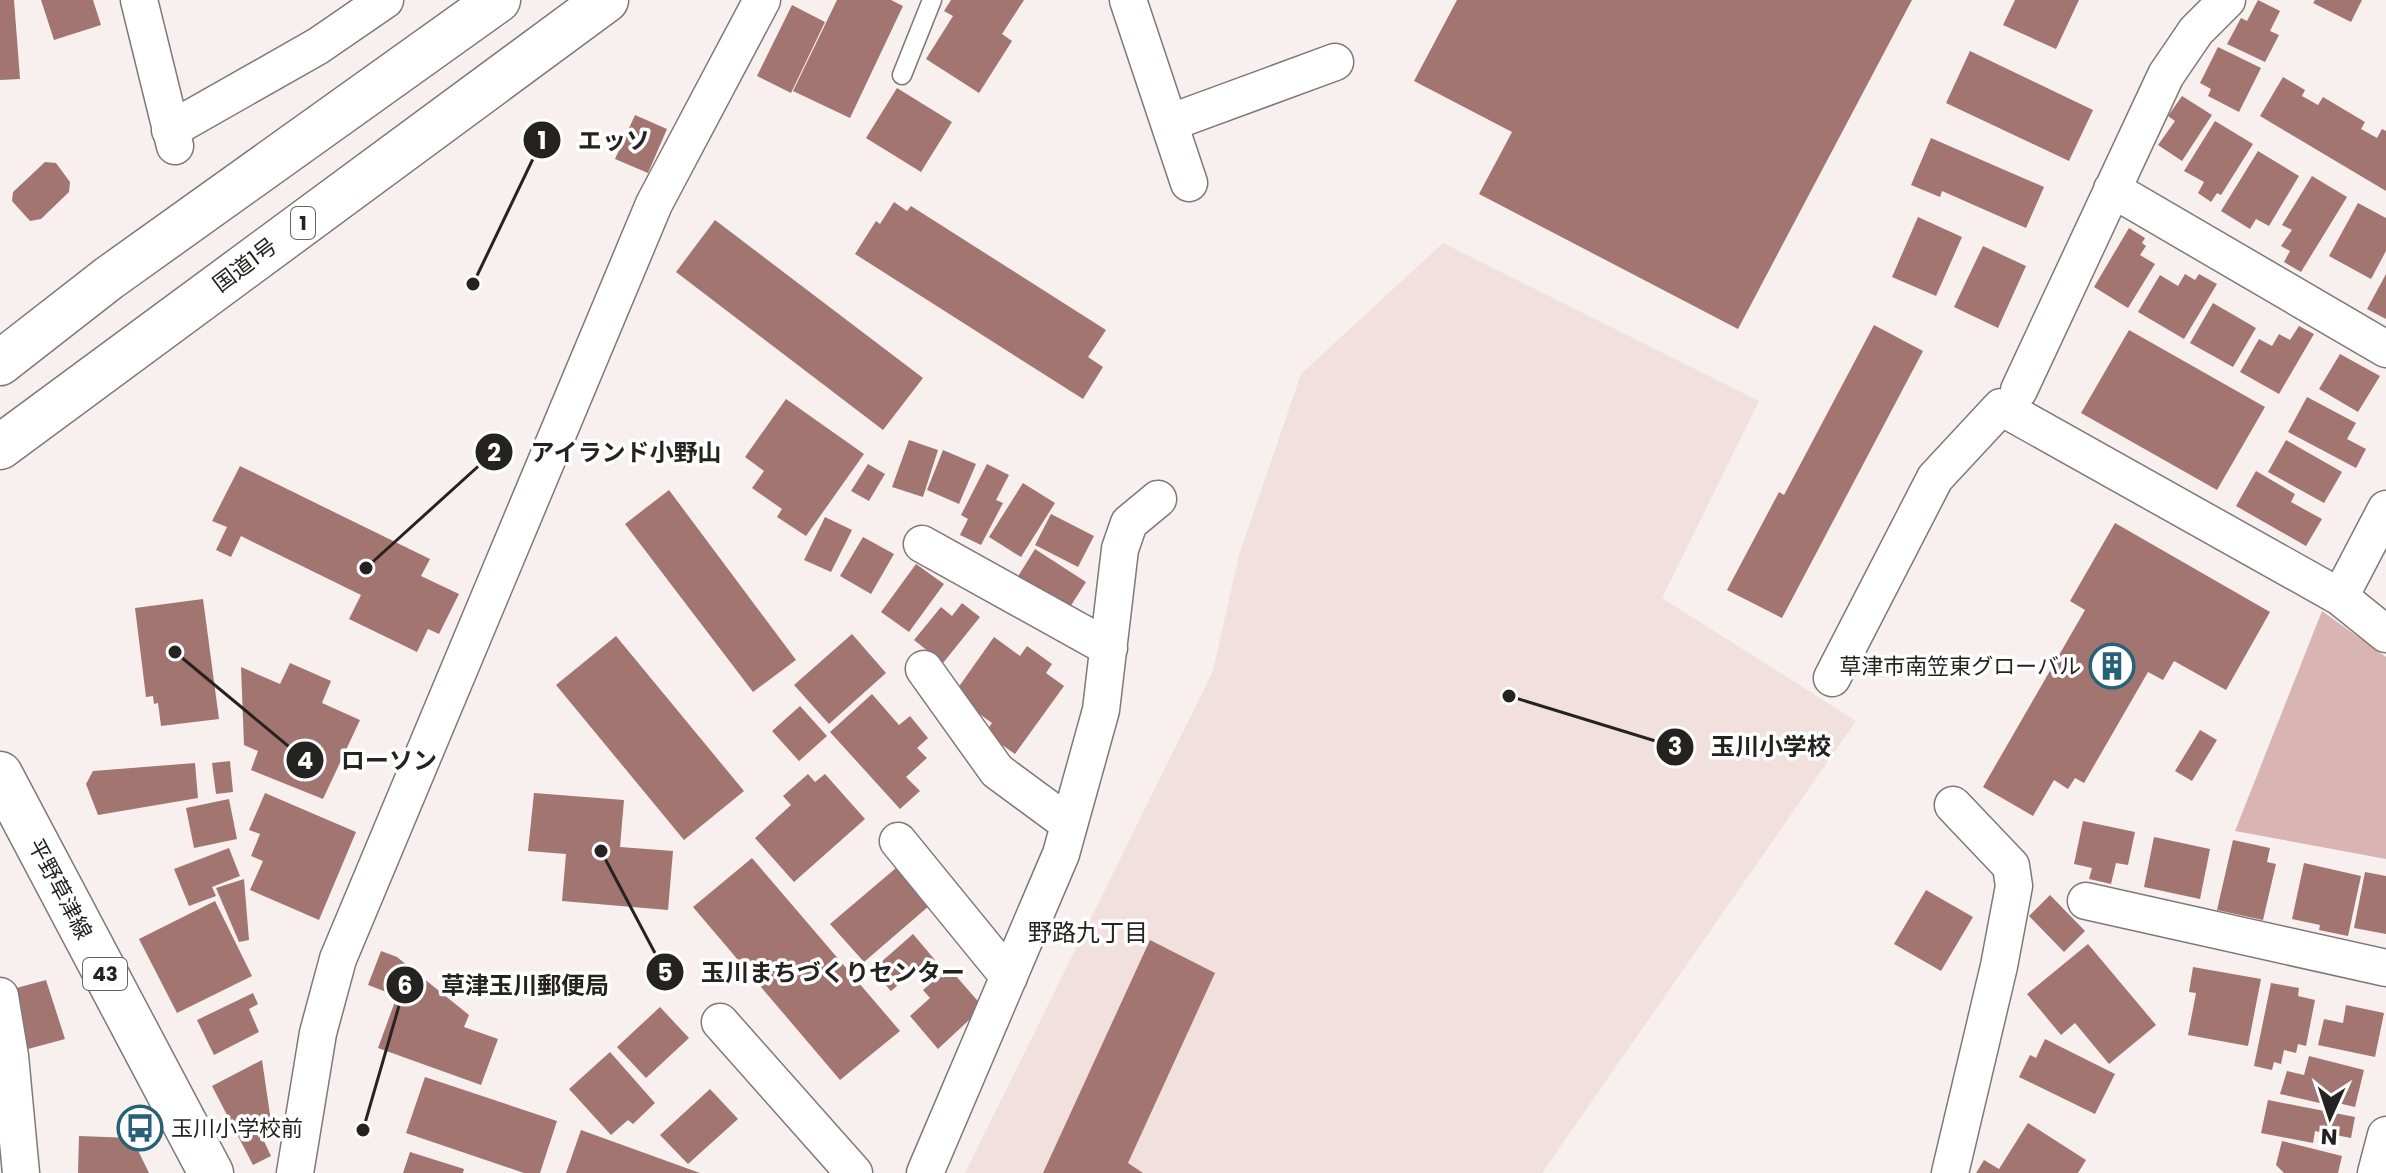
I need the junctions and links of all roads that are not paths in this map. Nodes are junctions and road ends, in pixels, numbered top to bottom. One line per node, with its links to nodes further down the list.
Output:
1 (139, 0): 2 (street)
2 (385, 0)
3 (498, 0): 15 (main road)
4 (606, 0): 17 (main road, 国道1号 / 1)
5 (762, 0): 38 (street)
6 (932, 0): 10 (lane)
7 (1128, 0): 11 (street)
8 (2227, 0): 13 (street)
9 (1335, 62): 11 (street)
10 (902, 75)
11 (1169, 123): 12 (street)
12 (1189, 183)
13 (2112, 189): 14 (street); 16 (street)
14 (2386, 349)
15 (0, 363)
16 (2019, 390)
17 (0, 447)
18 (1158, 499): 23 (street)
19 (2386, 509): 21 (street)
20 (922, 544): 23 (street)
21 (2340, 597): 22 (street); 25 (street)
22 (2386, 634)
23 (1109, 648): 28 (street)
24 (924, 669): 28 (street)
25 (1832, 678)
26 (0, 774): 37 (main road, 平野草津線 / 43)
27 (1953, 805): 41 (street)
28 (1069, 824): 32 (street)
29 (898, 841): 32 (street)
30 (2086, 901): 31 (street)
31 (2386, 968)
32 (1009, 977): 40 (street)
33 (0, 996): 36 (street)
34 (720, 1022): 39 (street)
35 (2386, 1135): 42 (street)
36 (21, 1173)
37 (211, 1173)
38 (295, 1173)
39 (854, 1173)
40 (925, 1173)
41 (1950, 1173)
42 (2376, 1173)

